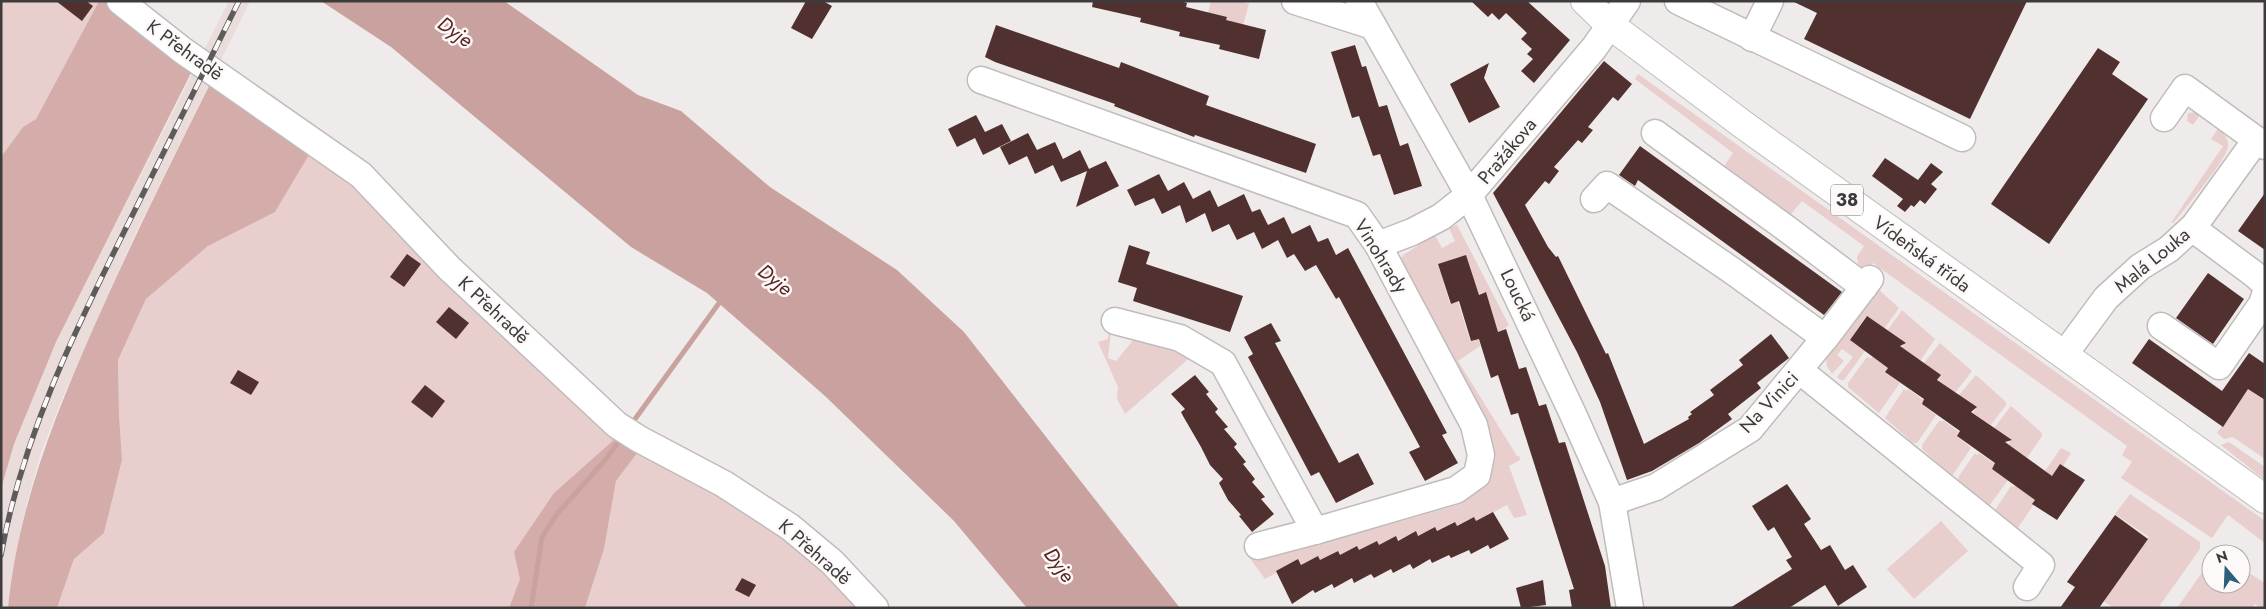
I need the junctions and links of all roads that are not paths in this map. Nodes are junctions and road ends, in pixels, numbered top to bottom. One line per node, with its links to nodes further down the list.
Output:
1 (120, 1): 32 (street, K Přehradě)
2 (1295, 1): 9 (street)
3 (1359, 1): 9 (street, Loucká)
4 (1584, 1): 8 (main road, Vídeňská třída / 38)
5 (1626, 1): 8 (street, Pražákova)
6 (1678, 1): 10 (street)
7 (1770, 1): 10 (street)
8 (1610, 25): 16 (street, Pražákova); 25 (main road, Vídeňská třída / 38)
9 (1373, 26): 16 (street, Loucká)
10 (1752, 38): 14 (street)
11 (980, 80): 19 (street, Vinohrady)
12 (2164, 118): 15 (street)
13 (1655, 133): 24 (street, Na Vinici)
14 (1962, 138)
15 (2260, 143): 18 (street, Malá Louka)
16 (1469, 195): 19 (street, Pražákova); 28 (street, Loucká)
17 (1594, 199): 24 (street)
18 (2192, 228): 20 (street); 25 (street, Malá Louka)
19 (1378, 245): 29 (street, Vinohrady)
20 (2265, 284)
21 (2265, 295): 23 (street)
22 (1115, 321): 29 (street)
23 (2161, 326)
24 (1825, 338): 26 (street, Na Vinici)
25 (2064, 355): 27 (main road, Vídeňská třída / 38)
26 (1799, 370): 28 (street, Na Vinici); 31 (street)
27 (2265, 499)
28 (1612, 502): 33 (street, Loucká)
29 (1315, 532): 30 (street, Vinohrady)
30 (1258, 546)
31 (2027, 586)
32 (875, 608)
33 (1630, 608)

